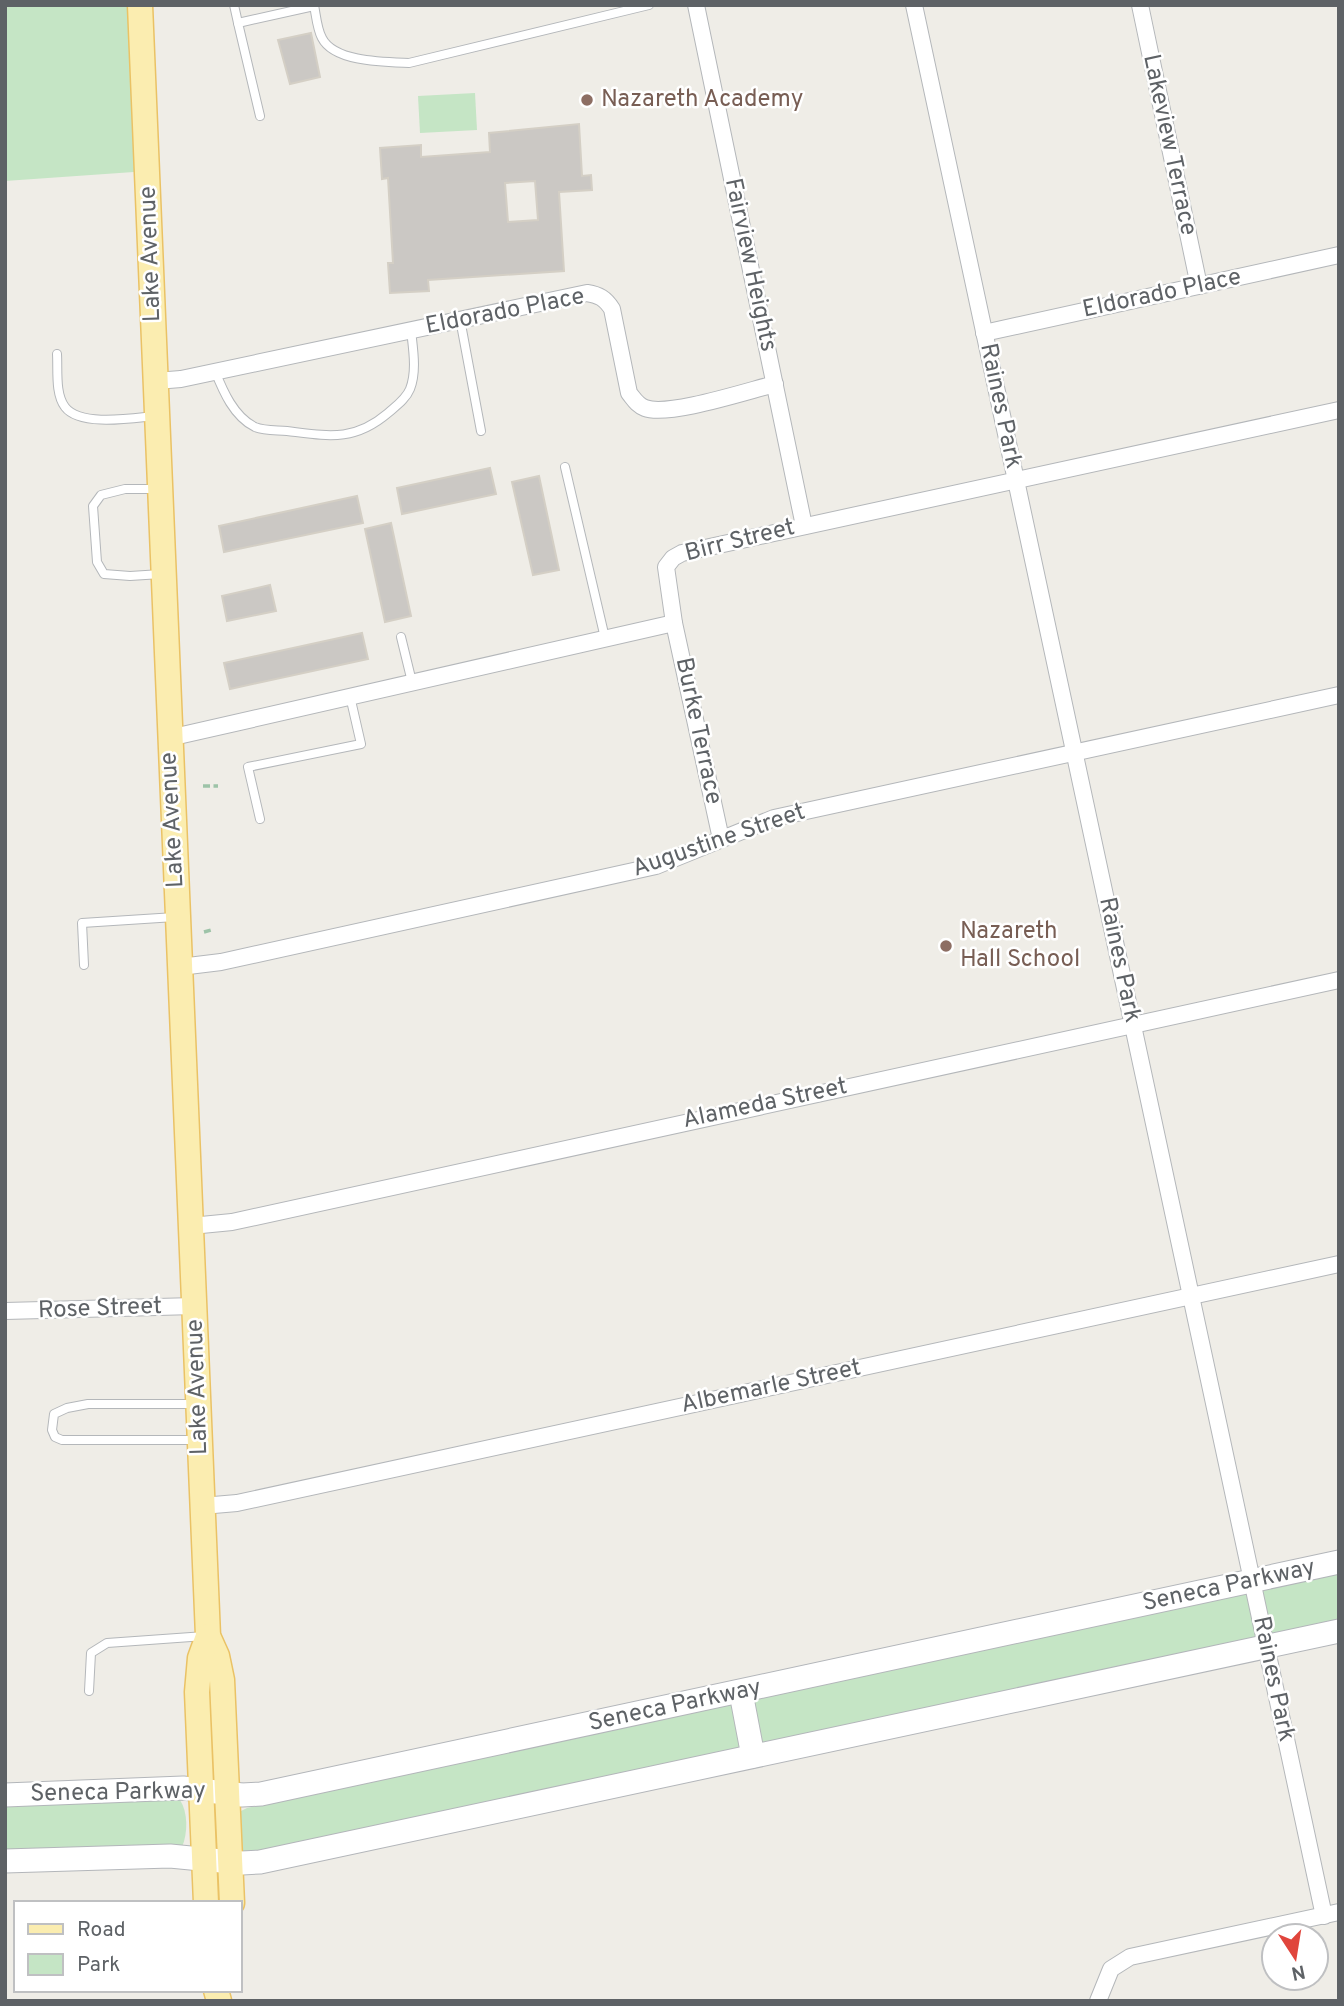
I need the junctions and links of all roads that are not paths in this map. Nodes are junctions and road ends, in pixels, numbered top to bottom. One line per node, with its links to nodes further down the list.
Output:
1 (140, 5): 19 (main road, Lake Avenue)
2 (234, 5): 10 (lane)
3 (595, 5): 9 (lane)
4 (649, 5): 9 (lane)
5 (696, 5): 20 (street, Fairview Heights)
6 (914, 5): 16 (street, Raines Park)
7 (1140, 5): 13 (street, Lakeview Terrace)
8 (314, 6): 9 (lane); 10 (lane)
9 (597, 16)
10 (238, 23): 11 (lane)
11 (260, 116)
12 (1339, 255): 13 (street, Eldorado Place)
13 (1199, 286): 16 (street, Eldorado Place)
14 (460, 319): 15 (street, Eldorado Place); 20 (street, Eldorado Place); 23 (lane)
15 (411, 330): 18 (street, Eldorado Place); 18 (lane)
16 (984, 332): 25 (street, Raines Park)
17 (57, 354): 22 (lane)
18 (215, 371): 19 (street, Eldorado Place)
19 (156, 381): 22 (main road, Lake Avenue)
20 (775, 384): 27 (street, Fairview Heights)
21 (1339, 411): 25 (street, Birr Street)
22 (158, 415): 26 (main road, Lake Avenue)
23 (481, 431)
24 (565, 467): 31 (lane)
25 (1016, 481): 27 (street, Birr Street); 36 (street, Raines Park)
26 (159, 488): 28 (main road, Lake Avenue); 28 (lane)
27 (804, 526): 29 (street, Birr Street)
28 (164, 573): 35 (main road, Lake Avenue)
29 (674, 623): 31 (street); 38 (street, Burke Terrace)
30 (401, 637): 32 (lane)
31 (606, 638): 32 (street)
32 (412, 682): 34 (street)
33 (1339, 695): 36 (street, Augustine Street)
34 (349, 696): 35 (street); 37 (lane)
35 (169, 738): 39 (main road, Lake Avenue)
36 (1074, 752): 38 (street, Augustine Street); 43 (street, Raines Park)
37 (260, 819)
38 (721, 839): 41 (street, Augustine Street)
39 (178, 917): 40 (lane); 41 (main road, Lake Avenue)
40 (84, 965)
41 (180, 967): 44 (main road, Lake Avenue)
42 (1339, 979): 43 (street, Alameda Street)
43 (1133, 1023): 44 (street, Alameda Street); 46 (street, Raines Park)
44 (191, 1226): 47 (main road, Lake Avenue)
45 (1339, 1265): 46 (street, Albemarle Street)
46 (1191, 1296): 51 (street, Albemarle Street); 53 (street, Raines Park)
47 (195, 1306): 48 (street, Rose Street); 49 (main road, Lake Avenue)
48 (5, 1311)
49 (198, 1404): 50 (main road, Lake Avenue); 50 (lane)
50 (200, 1440): 51 (main road, Lake Avenue)
51 (202, 1506): 55 (main road, Lake Avenue)
52 (1339, 1562): 53 (street, Seneca Parkway)
53 (1252, 1580): 56 (street, Raines Park); 58 (street, Seneca Parkway)
54 (1339, 1631): 56 (street)
55 (208, 1636): 57 (lane); 60 (main road, Lake Avenue); 61 (main road, Lake Avenue)
56 (1266, 1647): 59 (street); 68 (street, Raines Park)
57 (89, 1691)
58 (741, 1693): 59 (street); 61 (street, Seneca Parkway)
59 (753, 1756): 65 (street)
60 (202, 1790): 61 (street, Seneca Parkway); 62 (street, Seneca Parkway); 63 (main road, Lake Avenue)
61 (228, 1793): 65 (main road, Lake Avenue)
62 (5, 1795)
63 (204, 1859): 64 (street); 65 (street); 66 (main road, Lake Avenue)
64 (5, 1861)
65 (231, 1862): 67 (main road, Lake Avenue)
66 (206, 1901)
67 (232, 1901)
68 (1331, 1914): 69 (street)
69 (1098, 2001)

